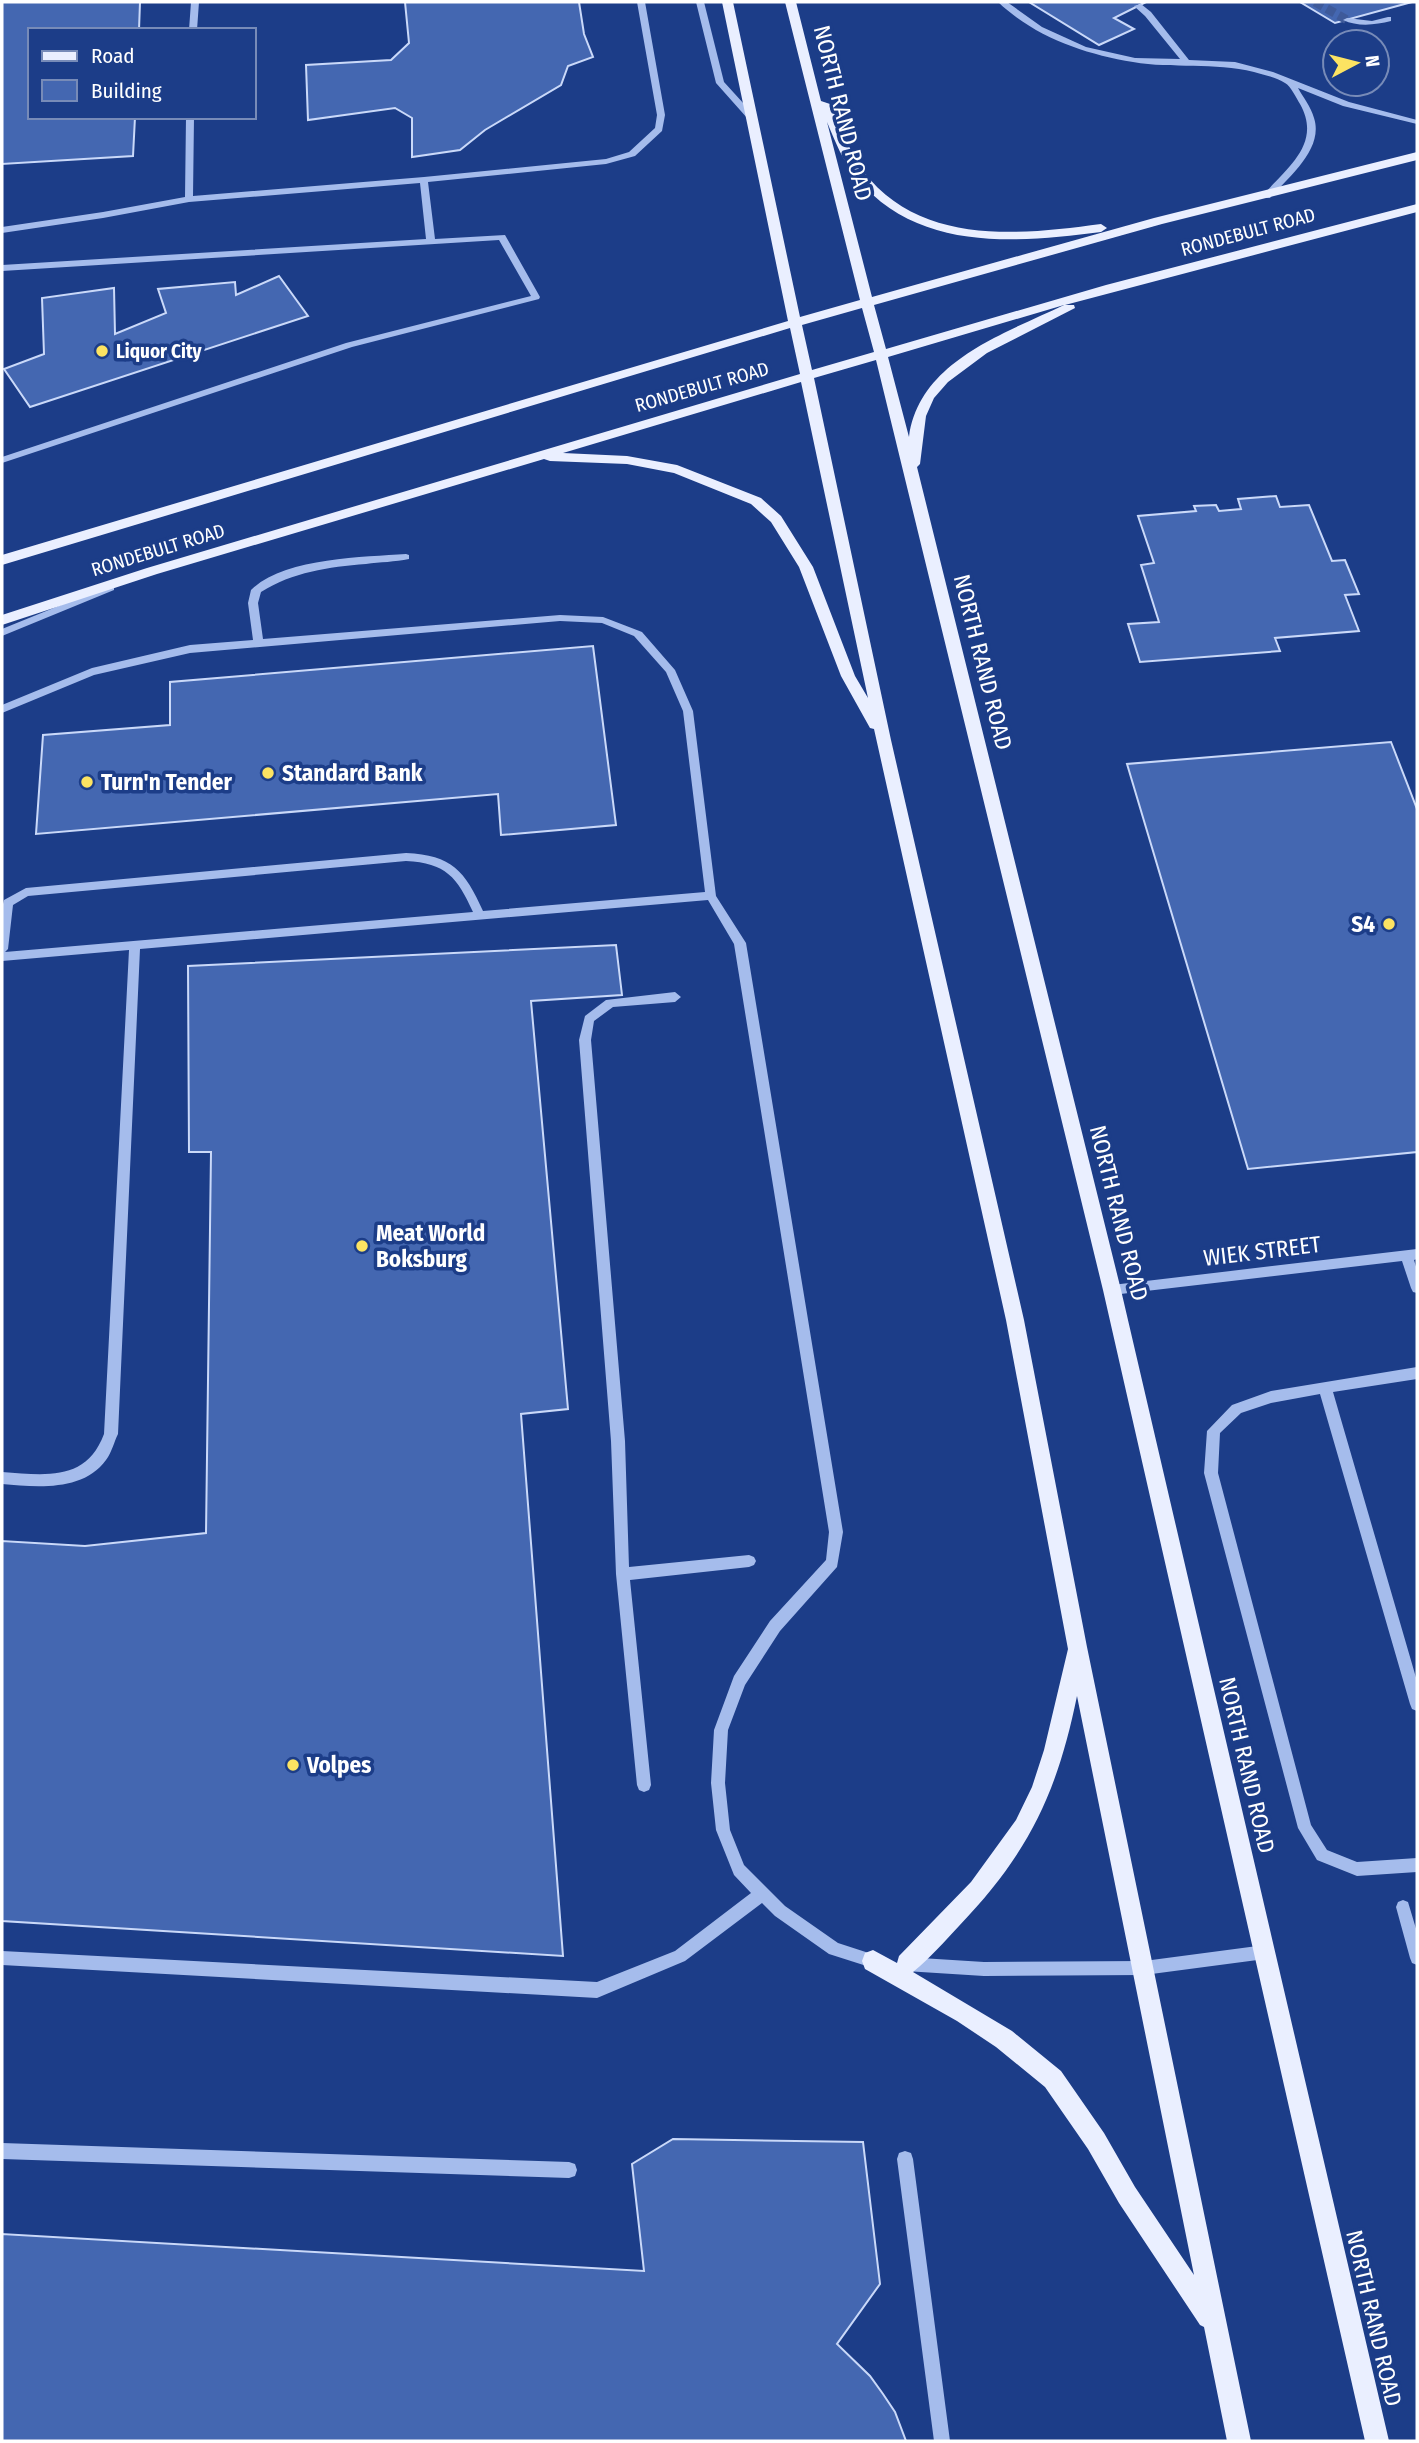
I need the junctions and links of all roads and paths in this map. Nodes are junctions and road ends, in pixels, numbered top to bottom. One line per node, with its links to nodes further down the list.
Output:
1 (195, 2): 10 (street)
2 (641, 2): 18 (street)
3 (700, 2): 14 (street)
4 (727, 2): 14 (main road)
5 (790, 2): 12 (main road, NORTH RAND ROAD)
6 (1002, 2): 11 (street)
7 (1138, 6): 11 (street)
8 (1388, 19): 9 (lane)
9 (1347, 20)
10 (193, 28)
11 (1185, 60): 13 (street)
12 (810, 75): 22 (main road); 29 (main road, NORTH RAND ROAD)
13 (1291, 83): 16 (street); 19 (street)
14 (751, 117): 30 (main road)
15 (191, 119): 20 (street)
16 (1417, 122)
17 (1417, 156): 19 (main road, RONDEBULT ROAD)
18 (424, 180): 20 (street); 26 (street)
19 (1267, 196): 22 (main road, RONDEBULT ROAD)
20 (189, 199): 24 (street)
21 (1417, 208): 28 (main road, RONDEBULT ROAD)
22 (1158, 221): 29 (main road, RONDEBULT ROAD)
23 (2, 224): 24 (lane)
24 (25, 225): 25 (lane)
25 (2, 230)
26 (431, 241): 27 (street); 34 (street)
27 (2, 268)
28 (1110, 288): 31 (main road, RONDEBULT ROAD); 35 (main road)
29 (866, 304): 30 (main road, RONDEBULT ROAD); 31 (main road, NORTH RAND ROAD)
30 (794, 323): 32 (main road); 37 (main road, RONDEBULT ROAD)
31 (879, 355): 32 (main road, RONDEBULT ROAD); 35 (main road, NORTH RAND ROAD)
32 (806, 376): 33 (main road, RONDEBULT ROAD); 43 (main road)
33 (533, 456): 38 (main road, RONDEBULT ROAD); 43 (main road)
34 (2, 460)
35 (912, 476): 52 (main road, NORTH RAND ROAD)
36 (406, 556): 41 (street)
37 (2, 560)
38 (152, 571): 39 (main road, RONDEBULT ROAD); 40 (street)
39 (2, 620)
40 (2, 633)
41 (259, 643): 42 (street); 44 (street)
42 (2, 709)
43 (884, 740): 58 (main road)
44 (710, 896): 45 (street); 62 (street)
45 (480, 916): 46 (street); 47 (street)
46 (135, 946): 48 (street); 55 (street)
47 (2, 948)
48 (2, 957)
49 (675, 997): 57 (street)
50 (1412, 1254): 51 (street); 52 (street, WIEK STREET)
51 (1417, 1289)
52 (1112, 1290): 64 (main road, NORTH RAND ROAD)
53 (1417, 1373): 54 (street)
54 (1325, 1387): 59 (street); 61 (street)
55 (2, 1478)
56 (749, 1561): 57 (street)
57 (623, 1574): 60 (street)
58 (1077, 1647): 68 (main road); 69 (main road)
59 (1417, 1704)
60 (644, 1785)
61 (1417, 1865)
62 (762, 1894): 65 (street); 67 (street)
63 (1404, 1907): 66 (street)
64 (1265, 1952): 69 (street); 76 (main road, NORTH RAND ROAD)
65 (2, 1958)
66 (1417, 1958)
67 (873, 1961): 68 (street); 73 (main road)
68 (907, 1964): 69 (street)
69 (1144, 1968): 73 (main road)
70 (2, 2151): 72 (street)
71 (905, 2159): 74 (street)
72 (569, 2170)
73 (1213, 2325): 75 (main road)
74 (942, 2441)
75 (1239, 2441)
76 (1377, 2441)

